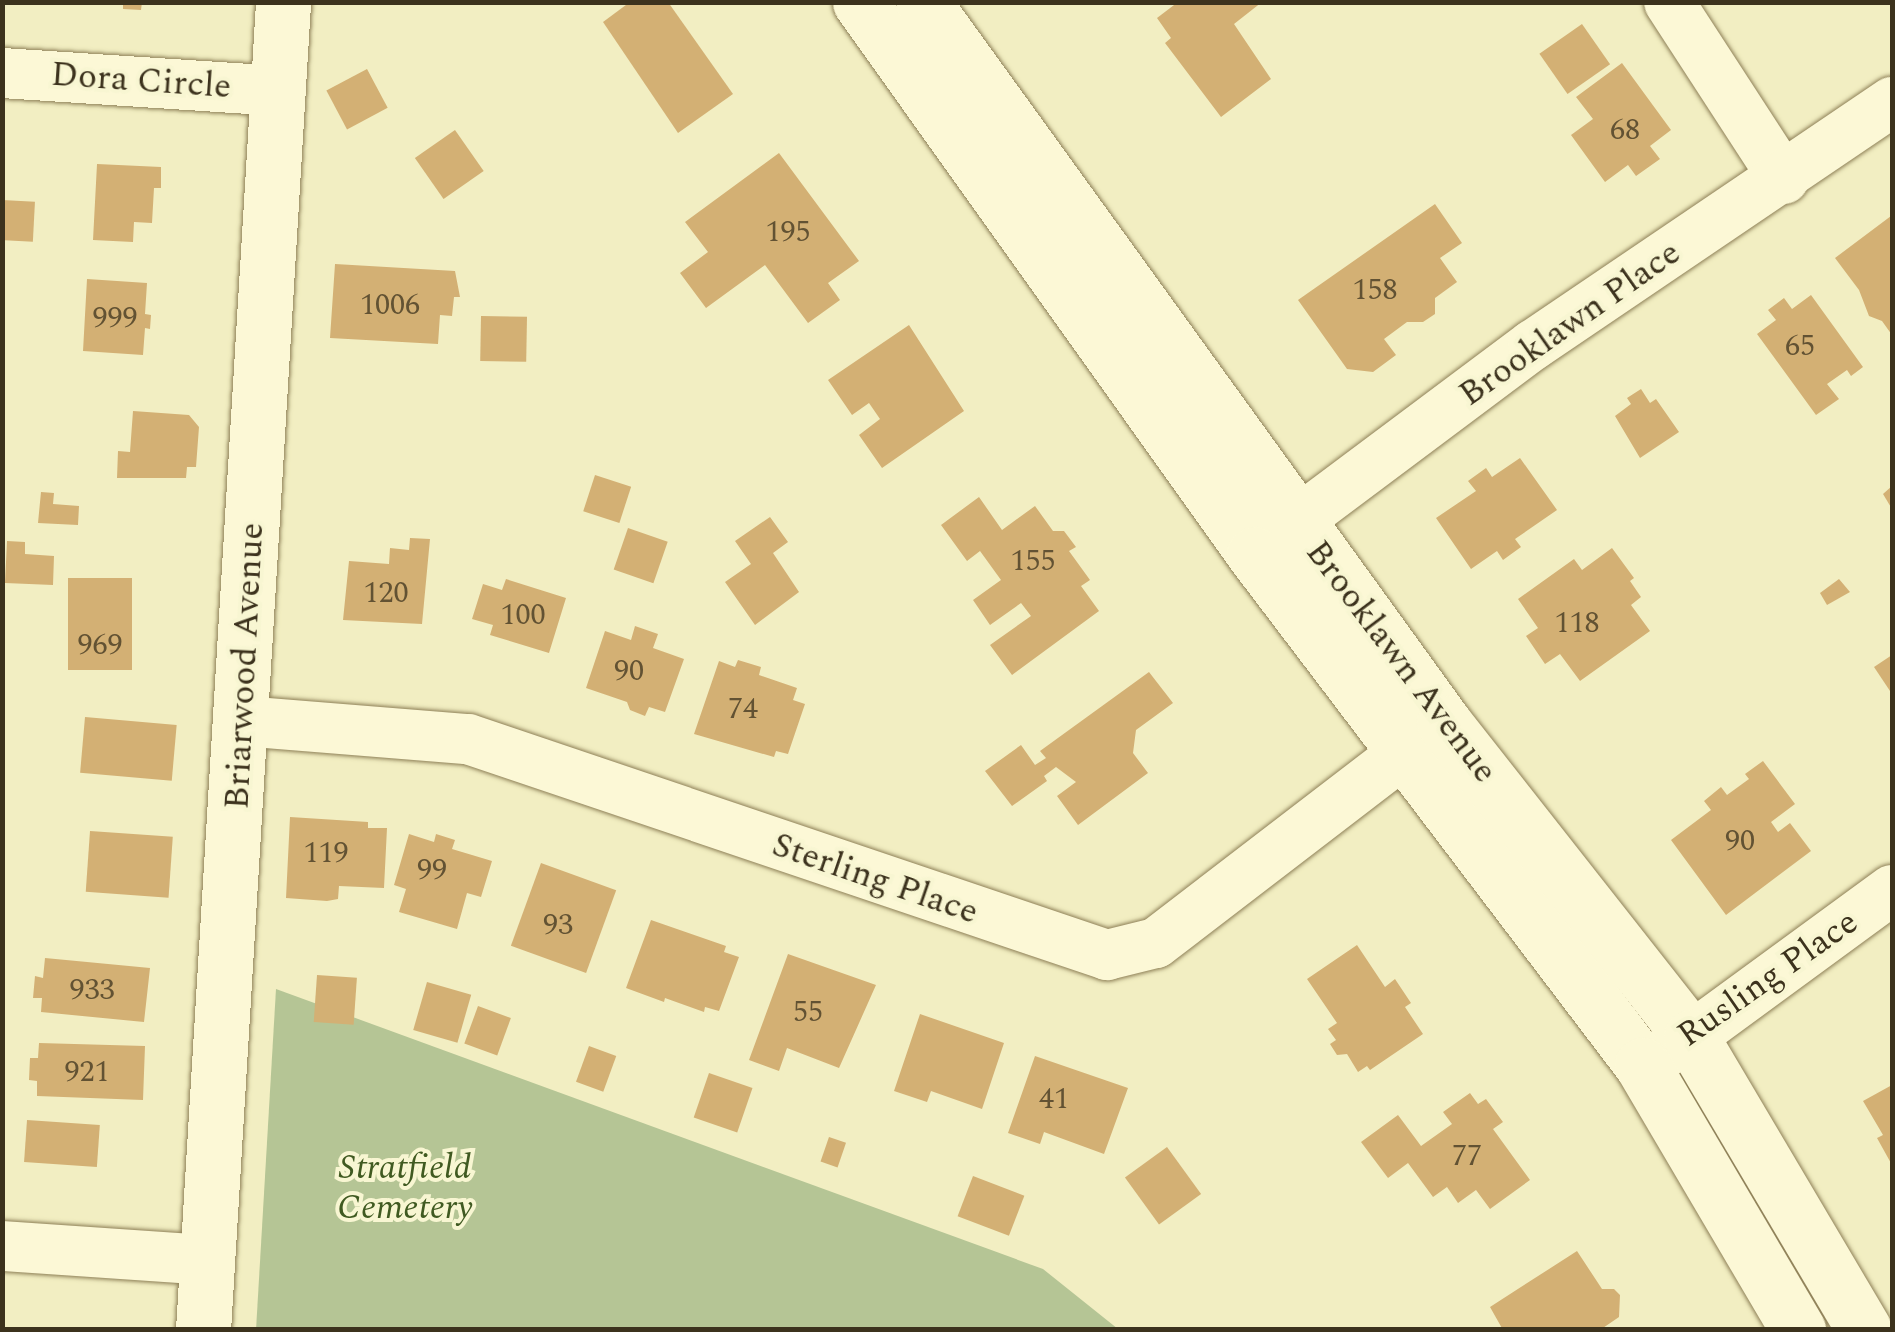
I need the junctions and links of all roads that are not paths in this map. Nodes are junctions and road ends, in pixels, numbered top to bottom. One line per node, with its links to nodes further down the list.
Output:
1 (284, 2): 6 (main road, Briarwood Avenue)
2 (860, 2): 9 (main road, Brooklawn Avenue)
3 (923, 2): 9 (main road, Brooklawn Avenue)
4 (1669, 2): 8 (street)
5 (2, 73): 6 (street, Dora Circle)
6 (279, 91): 10 (main road, Briarwood Avenue)
7 (1892, 102): 8 (street, Brooklawn Place)
8 (1784, 179): 9 (street, Brooklawn Place)
9 (1275, 538): 11 (main road, Brooklawn Avenue)
10 (242, 721): 11 (street, Sterling Place); 16 (main road, Briarwood Avenue)
11 (1424, 737): 13 (main road, Brooklawn Avenue); 14 (main road, Brooklawn Avenue)
12 (1892, 890): 13 (street, Rusling Place)
13 (1691, 1038): 14 (street, Rusling Place); 19 (main road, Brooklawn Avenue)
14 (1642, 1066): 18 (main road, Brooklawn Avenue)
15 (2, 1246): 16 (street)
16 (207, 1260): 17 (main road, Briarwood Avenue)
17 (204, 1330)
18 (1798, 1330)
19 (1864, 1330)

